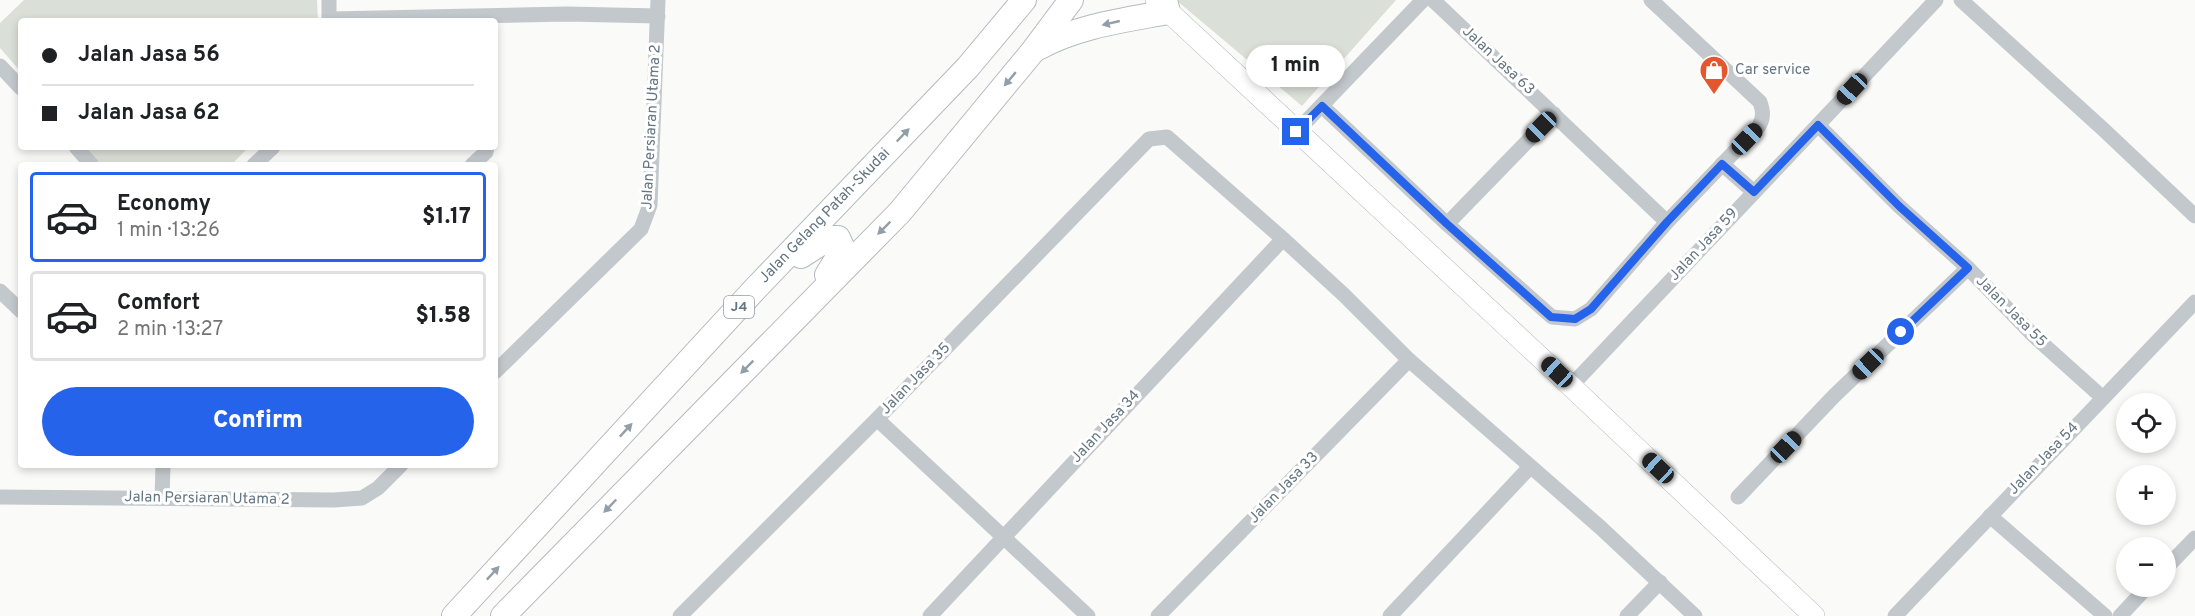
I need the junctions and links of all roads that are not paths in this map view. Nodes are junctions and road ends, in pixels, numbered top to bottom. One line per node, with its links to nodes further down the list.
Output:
1 (329, 0): 13 (street)
2 (658, 0): 12 (street, Jalan Persiaran Utama 2)
3 (1024, 0): 35 (main road, Jalan Gelang Patah-Skudai / J4, one-way to 3)
4 (1071, 0): 15 (main road)
5 (1423, 0): 18 (street)
6 (1433, 0): 19 (street, Jalan Jasa 63)
7 (1651, 0): 28 (street)
8 (1936, 0): 20 (street, Jalan Jasa 59)
9 (1961, 0): 30 (street)
10 (1163, 4): 15 (main road, one-way to 15); 21 (street)
11 (492, 12): 12 (street); 14 (street)
12 (658, 16): 41 (street, Jalan Persiaran Utama 2)
13 (329, 18)
14 (370, 18)
15 (1033, 51): 39 (main road, one-way to 39)
16 (0, 66): 17 (street)
17 (18, 85)
18 (1322, 106): 21 (street); 32 (street)
19 (1554, 114): 31 (street, Jalan Jasa 63); 32 (street)
20 (1818, 125): 29 (street, Jalan Jasa 59); 34 (street, Jalan Jasa 55)
21 (1296, 132): 42 (street)
22 (78, 150): 25 (street)
23 (270, 150): 26 (street)
24 (487, 150): 27 (street)
25 (89, 162)
26 (257, 162)
27 (475, 162)
28 (1722, 164): 29 (street); 31 (street)
29 (1754, 192): 42 (street, Jalan Jasa 59)
30 (2195, 216)
31 (1667, 222): 32 (street)
32 (1447, 224)
33 (1282, 239): 40 (street); 44 (street, Jalan Jasa 35); 52 (street, Jalan Jasa 34)
34 (1968, 268): 43 (street, Jalan Jasa 55); 49 (street)
35 (755, 289): 39 (main road); 58 (main road, Jalan Gelang Patah-Skudai / J4, one-way to 35)
36 (0, 291): 38 (street)
37 (2195, 302): 43 (street, Jalan Jasa 54)
38 (18, 308)
39 (794, 320): 59 (main road, one-way to 59)
40 (1409, 360): 45 (street); 62 (street, Jalan Jasa 33)
41 (498, 369)
42 (1571, 386): 66 (street)
43 (2103, 398): 51 (street, Jalan Jasa 54)
44 (877, 419): 52 (street); 57 (street, Jalan Jasa 35)
45 (1530, 467): 55 (street); 63 (street)
46 (163, 468): 50 (street)
47 (398, 468): 50 (street, Jalan Persiaran Utama 2)
48 (0, 497): 50 (street, Jalan Persiaran Utama 2)
49 (1738, 497)
50 (162, 498)
51 (1990, 516): 67 (street, Jalan Jasa 54); 68 (street)
52 (1004, 537): 60 (street, Jalan Jasa 34); 61 (street)
53 (2195, 538): 54 (street)
54 (2176, 558)
55 (1660, 582): 64 (street); 65 (street)
56 (2138, 597): 69 (street)
57 (686, 614)
58 (454, 616)
59 (503, 616)
60 (930, 616)
61 (1088, 616)
62 (1158, 616)
63 (1390, 616)
64 (1627, 616)
65 (1695, 616)
66 (1814, 616)
67 (1895, 616)
68 (2104, 616)
69 (2120, 616)

